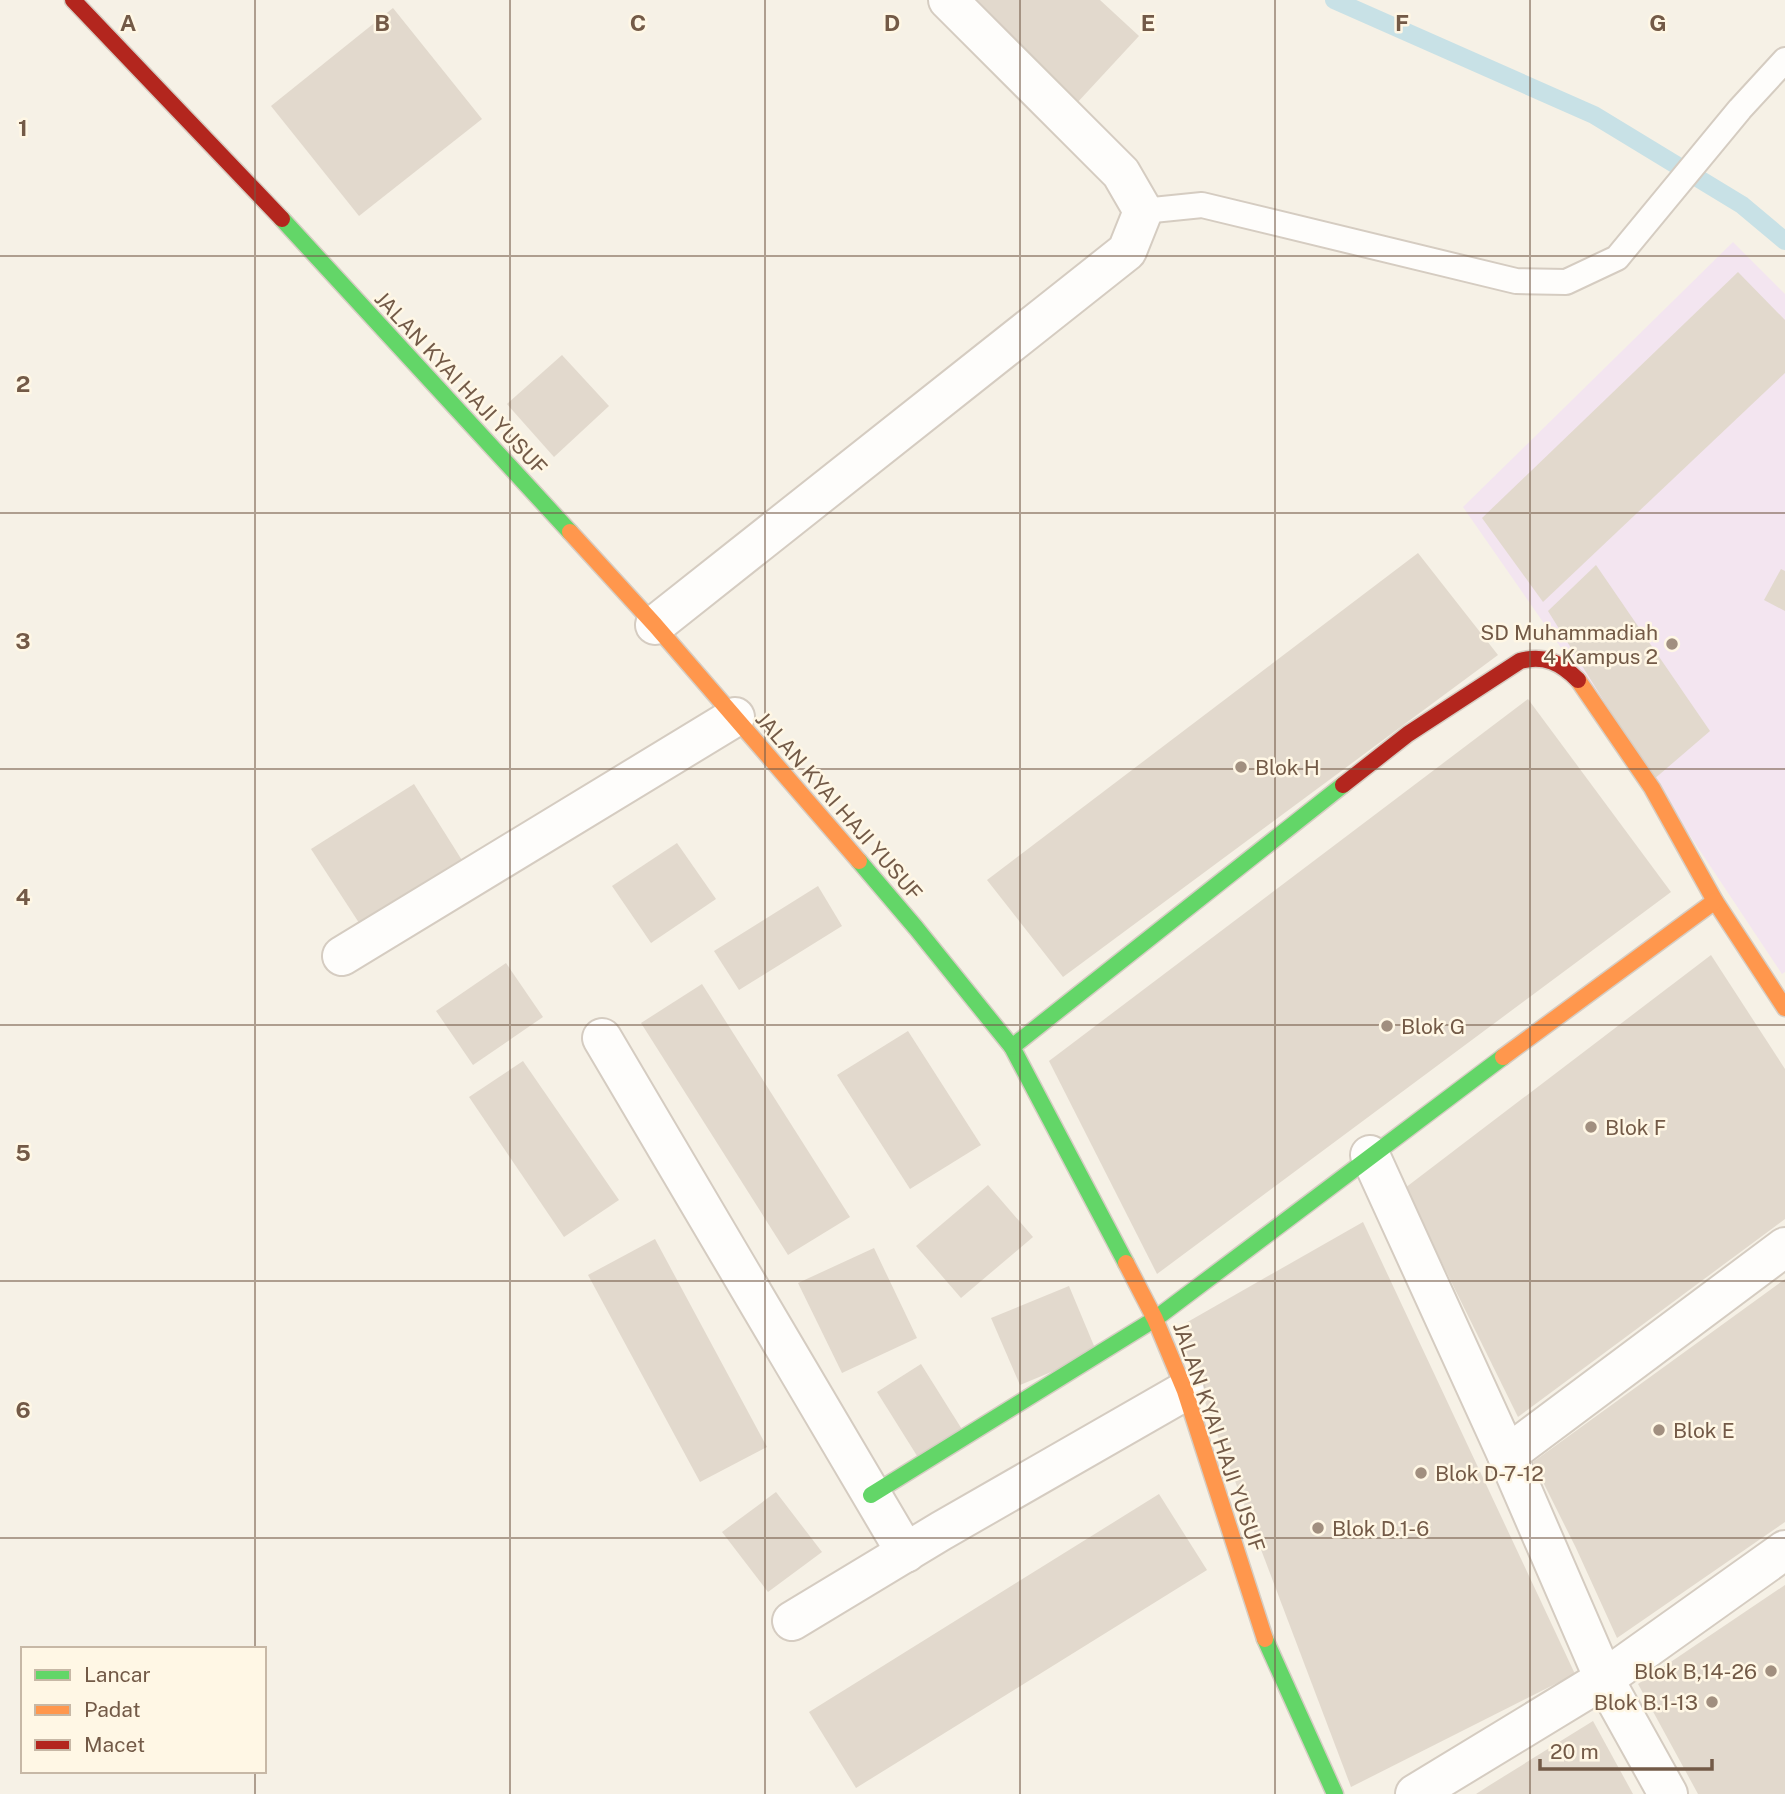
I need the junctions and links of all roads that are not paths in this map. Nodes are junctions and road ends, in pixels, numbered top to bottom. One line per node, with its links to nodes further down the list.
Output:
1 (73, 0): 5 (street, JALAN KYAI HAJI YUSUF)
2 (948, 0): 4 (street)
3 (1785, 60): 4 (lane)
4 (1143, 211): 5 (street)
5 (655, 625): 6 (street, JALAN KYAI HAJI YUSUF)
6 (734, 717): 8 (street); 11 (street, JALAN KYAI HAJI YUSUF)
7 (1714, 901): 9 (street); 11 (street); 12 (street)
8 (342, 956)
9 (1785, 1007)
10 (602, 1038): 17 (street)
11 (1012, 1047): 14 (street, JALAN KYAI HAJI YUSUF)
12 (1370, 1155): 14 (street); 16 (street)
13 (1785, 1247): 16 (street)
14 (1155, 1319): 15 (street, JALAN KYAI HAJI YUSUF); 17 (street)
15 (1185, 1391): 19 (street); 22 (street, JALAN KYAI HAJI YUSUF)
16 (1507, 1455): 21 (street)
17 (871, 1495): 19 (street)
18 (1785, 1550): 21 (street)
19 (906, 1553): 20 (street)
20 (792, 1621)
21 (1604, 1679): 23 (street); 24 (street)
22 (1335, 1794)
23 (1415, 1794)
24 (1668, 1794)

